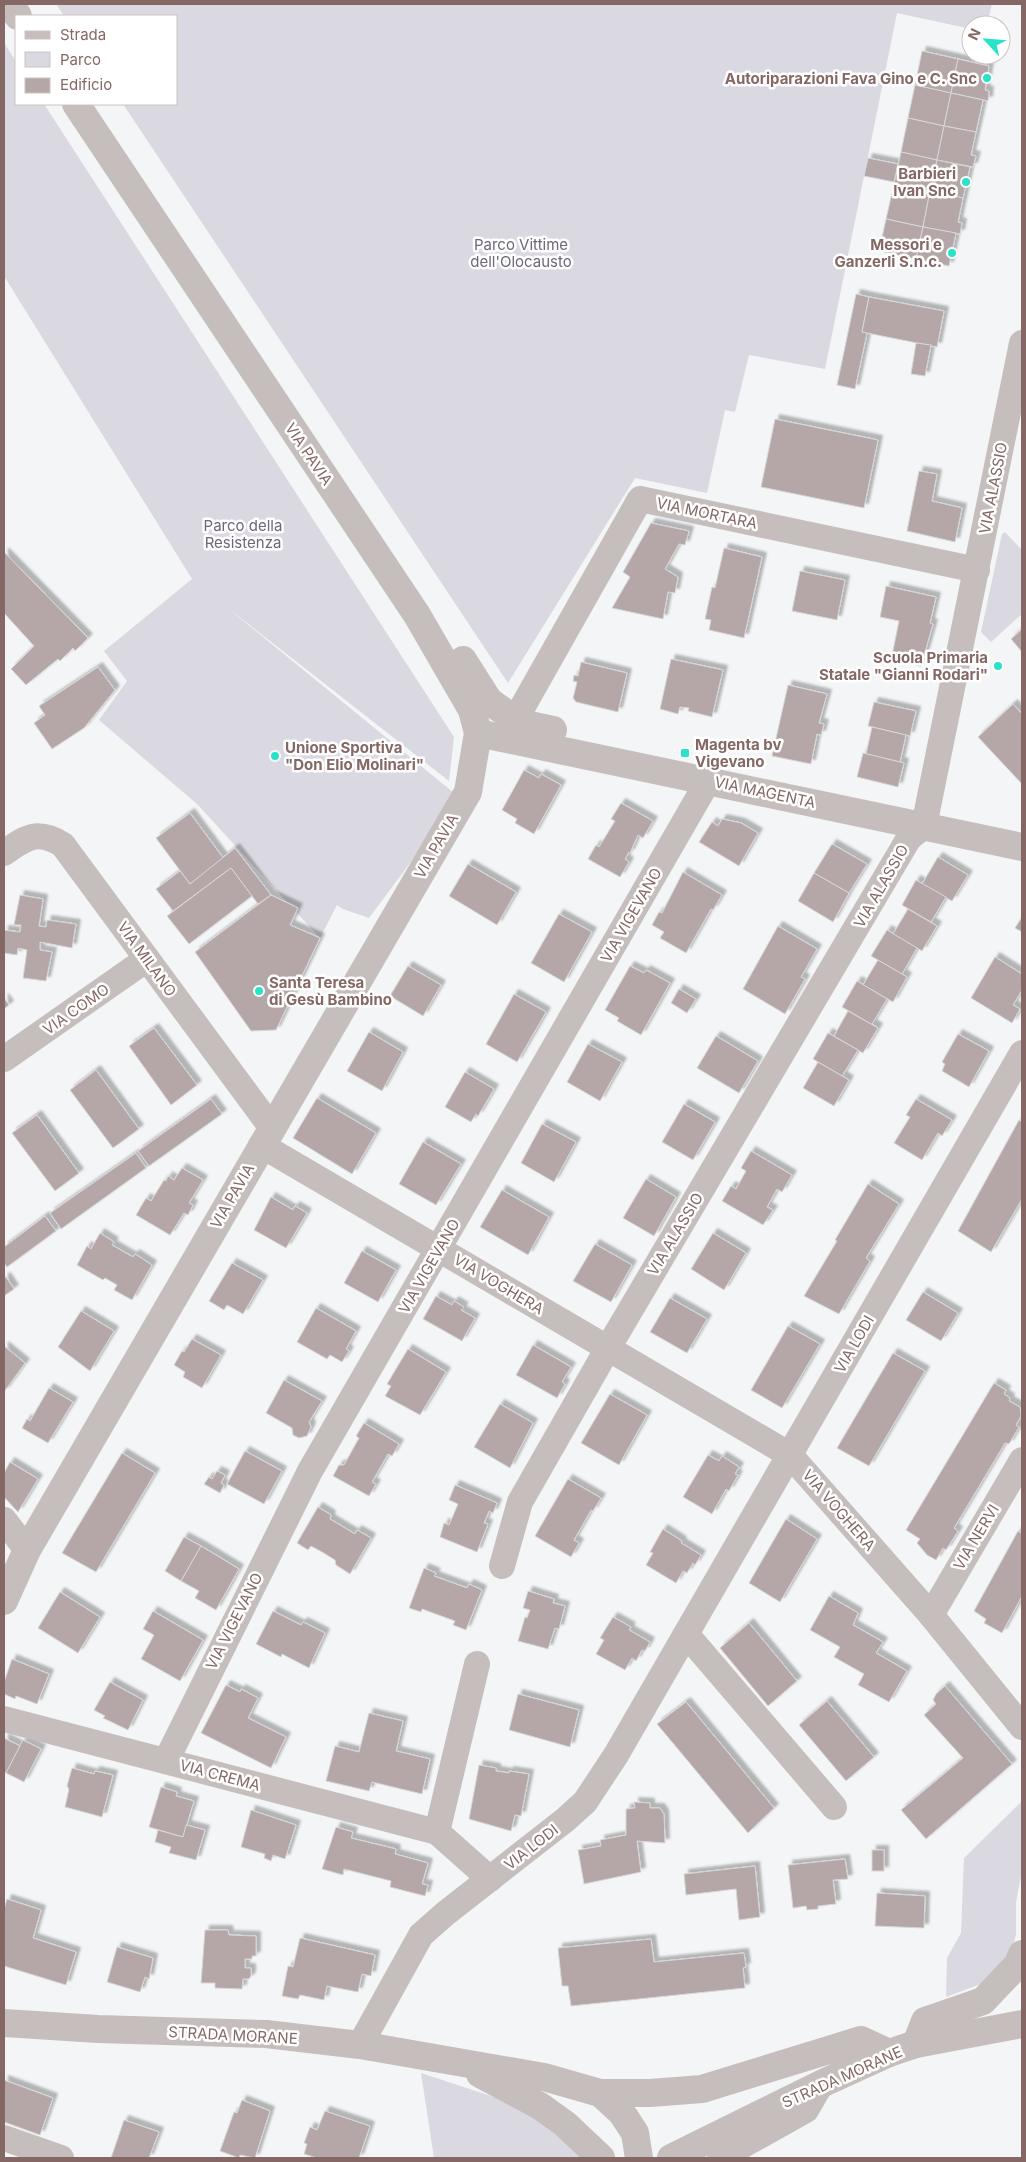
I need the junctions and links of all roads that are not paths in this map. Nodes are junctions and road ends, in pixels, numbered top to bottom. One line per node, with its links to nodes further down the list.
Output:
1 (9, 4): 2 (street)
2 (17, 15)
3 (77, 105): 6 (street, VIA PAVIA)
4 (1022, 343): 5 (street, VIA ALASSIO)
5 (976, 570): 7 (street, VIA MORTARA); 11 (street, VIA ALASSIO)
6 (417, 615): 8 (street, VIA PAVIA); 9 (street)
7 (523, 706)
8 (478, 733): 9 (street, VIA MAGENTA); 17 (street, VIA PAVIA)
9 (610, 760): 10 (street, VIA MAGENTA)
10 (708, 780): 11 (street, VIA MAGENTA); 18 (street, VIA VIGEVANO)
11 (924, 826): 12 (street, VIA MAGENTA); 19 (street, VIA ALASSIO)
12 (1022, 847)
13 (4, 853): 14 (street, VIA MILANO)
14 (148, 960): 16 (street, VIA COMO); 17 (street, VIA MILANO)
15 (1022, 1053): 20 (street, VIA LODI)
16 (4, 1059)
17 (266, 1136): 18 (street, VIA VOGHERA); 23 (street, VIA PAVIA)
18 (439, 1249): 19 (street, VIA VOGHERA); 31 (street, VIA VIGEVANO)
19 (608, 1348): 20 (street, VIA VOGHERA); 24 (street)
20 (790, 1455): 26 (street, VIA VOGHERA); 27 (street, VIA LODI)
21 (1022, 1460): 26 (street, VIA NERVI)
22 (4, 1520): 23 (street)
23 (27, 1550): 25 (street, VIA PAVIA)
24 (502, 1566)
25 (4, 1601)
26 (931, 1615): 30 (street, VIA VOGHERA)
27 (687, 1635): 32 (street); 34 (street, VIA LODI)
28 (477, 1664): 33 (street)
29 (4, 1719): 31 (street, VIA CREMA)
30 (1022, 1727)
31 (166, 1761): 33 (street, VIA CREMA)
32 (834, 1807)
33 (437, 1832): 34 (street, VIA CREMA)
34 (490, 1879): 39 (street, VIA LODI)
35 (1022, 1954): 38 (street)
36 (4, 2023): 39 (street, STRADA MORANE)
37 (1022, 2024): 38 (street, STRADA MORANE)
38 (916, 2044): 40 (street, STRADA MORANE)
39 (360, 2045): 41 (street, STRADA MORANE)
40 (889, 2054): 42 (street, STRADA MORANE); 43 (street)
41 (461, 2064): 43 (street, STRADA MORANE); 46 (street, STRADA MORANE)
42 (821, 2084): 48 (street, STRADA MORANE); 49 (street)
43 (600, 2093): 47 (street, STRADA MORANE)
44 (4, 2138): 45 (street)
45 (61, 2158)
46 (601, 2158)
47 (639, 2158)
48 (671, 2158)
49 (720, 2158)

